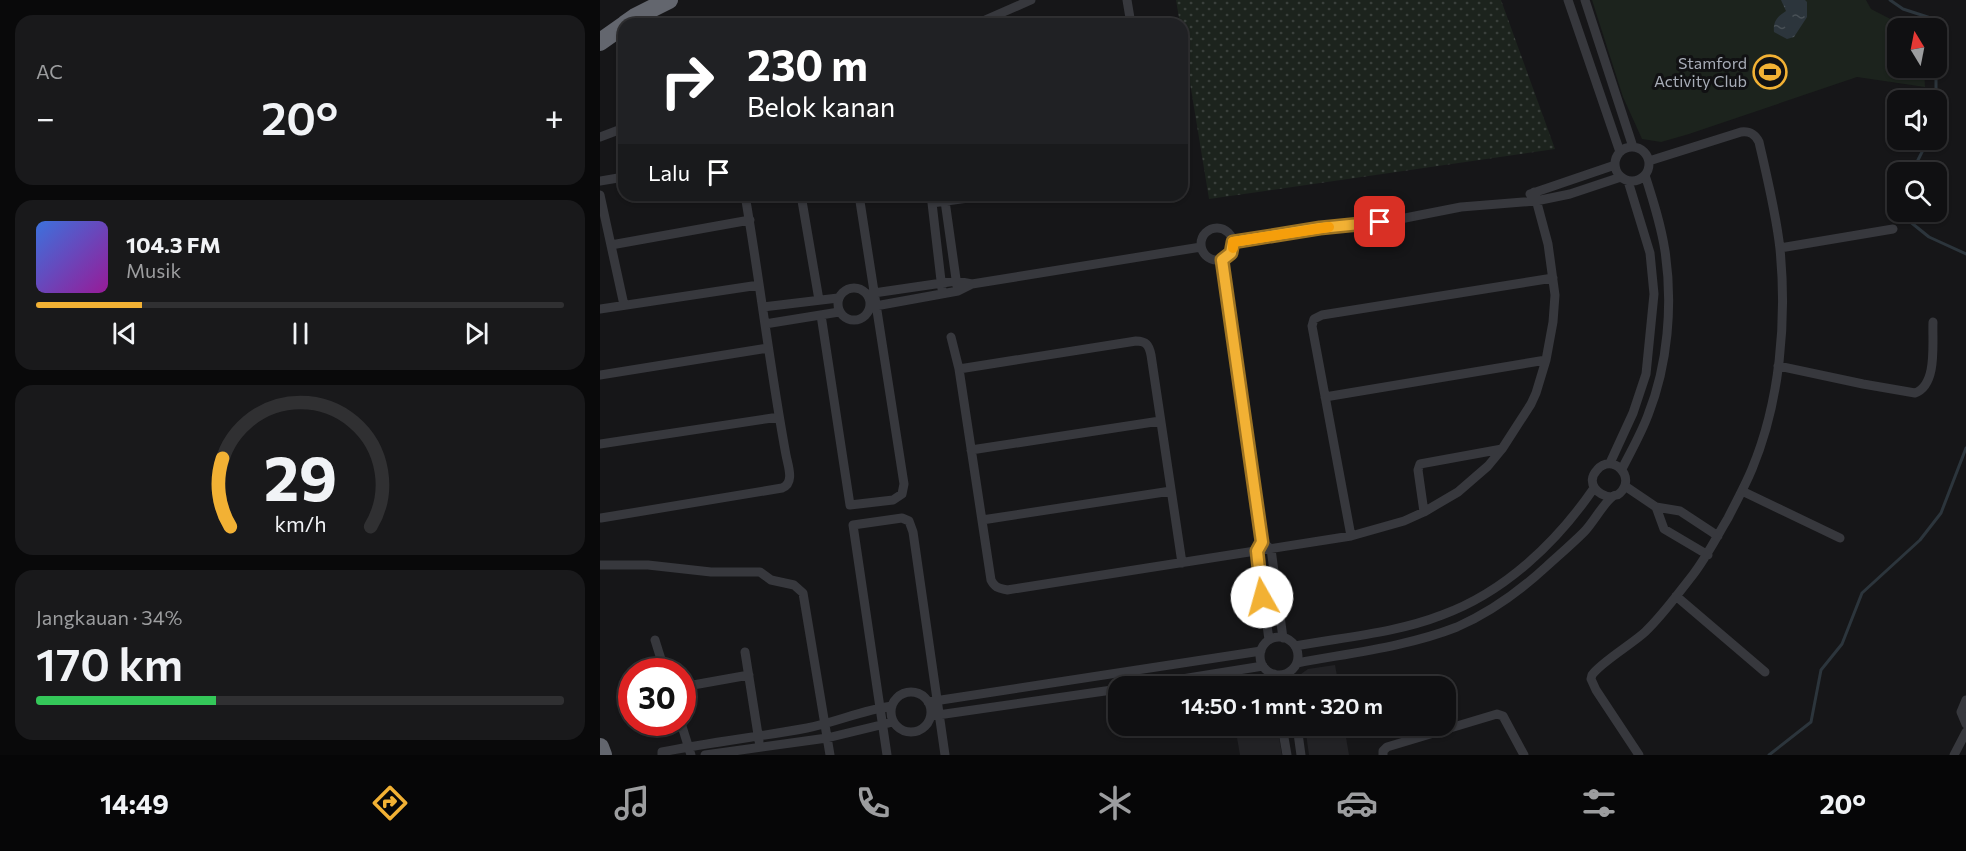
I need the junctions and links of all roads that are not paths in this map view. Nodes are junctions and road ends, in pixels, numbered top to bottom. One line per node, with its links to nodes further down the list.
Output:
1 (669, 0): 6 (highway)
2 (1031, 0): 7 (street)
3 (1127, 0): 8 (street)
4 (1568, 0): 14 (street)
5 (1585, 0): 13 (street)
6 (636, 18)
7 (990, 18)
8 (1130, 18)
9 (618, 29): 10 (highway)
10 (600, 42)
11 (618, 130): 12 (street)
12 (600, 137)
13 (1633, 147): 14 (street); 15 (street)
14 (1620, 152): 16 (street)
15 (1649, 160): 17 (street); 33 (street)
16 (1615, 165): 19 (street); 22 (street)
17 (1645, 175): 19 (street); 66 (street)
18 (618, 178): 20 (street)
19 (1624, 179): 22 (street); 65 (street)
20 (600, 181)
21 (600, 195): 31 (street)
22 (1535, 196): 30 (street); 35 (street)
23 (746, 201): 28 (street)
24 (802, 201): 44 (street)
25 (860, 201): 41 (street)
26 (931, 201): 37 (street)
27 (945, 201): 36 (street)
28 (750, 220): 31 (street); 39 (street)
29 (1893, 229): 33 (street)
30 (1233, 242): 32 (street); 34 (street)
31 (611, 245): 45 (street)
32 (1201, 247): 34 (street); 38 (street)
33 (1780, 248): 56 (street)
34 (1222, 260): 79 (street)
35 (1553, 278): 55 (street); 59 (street)
36 (957, 281): 37 (street); 38 (street); 40 (street)
37 (941, 283): 41 (street); 42 (street)
38 (972, 284): 40 (street)
39 (759, 285): 45 (street); 47 (street)
40 (958, 291): 42 (street)
41 (871, 294): 43 (street); 46 (street)
42 (943, 294): 46 (street)
43 (838, 298): 44 (street); 49 (street)
44 (819, 300): 47 (street)
45 (624, 305): 48 (street)
46 (873, 306): 49 (street); 50 (street)
47 (763, 307): 52 (street)
48 (600, 309)
49 (839, 312): 50 (street)
50 (821, 315): 52 (street)
51 (1933, 321): 56 (street)
52 (765, 324): 54 (street)
53 (951, 337): 57 (street)
54 (768, 348): 58 (street); 60 (street)
55 (1546, 360): 59 (street); 63 (street)
56 (1778, 366): 70 (street)
57 (959, 369): 61 (street); 64 (street)
58 (600, 375)
59 (1326, 397): 76 (street)
60 (779, 417): 62 (street); 74 (street)
61 (1160, 422): 64 (street); 69 (street)
62 (600, 444)
63 (1502, 448): 73 (street); 73 (street)
64 (971, 450): 75 (street)
65 (1610, 464): 66 (street); 68 (street)
66 (1622, 469): 67 (street)
67 (1625, 486): 71 (street); 72 (street)
68 (1594, 488): 71 (street); 89 (street)
69 (1171, 491): 75 (street); 83 (street)
70 (1742, 491): 77 (street); 78 (street)
71 (1612, 497): 93 (street)
72 (1656, 507): 77 (street); 82 (street)
73 (1424, 512): 76 (street)
74 (601, 518)
75 (982, 520): 83 (street)
76 (1351, 536): 80 (street)
77 (1718, 536): 82 (street)
78 (1840, 538)
79 (1262, 542): 80 (street); 81 (street)
80 (1271, 549): 81 (street); 86 (street)
81 (1257, 551): 83 (street); 88 (street)
82 (1707, 555): 85 (street)
83 (1182, 563)
84 (600, 565): 110 (street)
85 (1676, 596): 95 (street); 130 (street)
86 (1283, 638): 88 (street); 89 (street)
87 (657, 639): 92 (street)
88 (1269, 640): 90 (street)
89 (1295, 645): 93 (street)
90 (1261, 651): 94 (street); 104 (street)
91 (745, 652): 98 (street)
92 (662, 658)
93 (1297, 663): 96 (street)
94 (1263, 666): 97 (street); 99 (street)
95 (1765, 672)
96 (1288, 673): 97 (street); 100 (street)
97 (1274, 674)
98 (749, 675): 101 (street); 117 (street)
99 (1201, 676)
100 (1289, 676)
101 (696, 684)
102 (1108, 691): 107 (street)
103 (1966, 700): 111 (street)
104 (933, 701): 105 (street); 106 (street); 107 (street)
105 (892, 706): 106 (street); 108 (street)
106 (880, 707): 109 (street); 110 (street)
107 (935, 715): 108 (street); 125 (street)
108 (893, 722): 109 (street)
109 (882, 723): 116 (street); 124 (street)
110 (825, 724): 116 (street); 117 (street)
111 (1966, 724)
112 (1966, 732): 131 (street)
113 (685, 736): 119 (street)
114 (1284, 736): 126 (street)
115 (1298, 736): 127 (street)
116 (827, 738): 117 (street); 123 (street)
117 (758, 741): 119 (street); 122 (street)
118 (600, 747): 120 (highway)
119 (690, 751): 121 (street)
120 (603, 755)
121 (662, 755)
122 (705, 755)
123 (830, 755)
124 (887, 755)
125 (945, 755)
126 (1287, 755)
127 (1301, 755)
128 (1383, 755): 129 (street)
129 (1524, 755)
130 (1639, 755)
131 (1954, 755)

